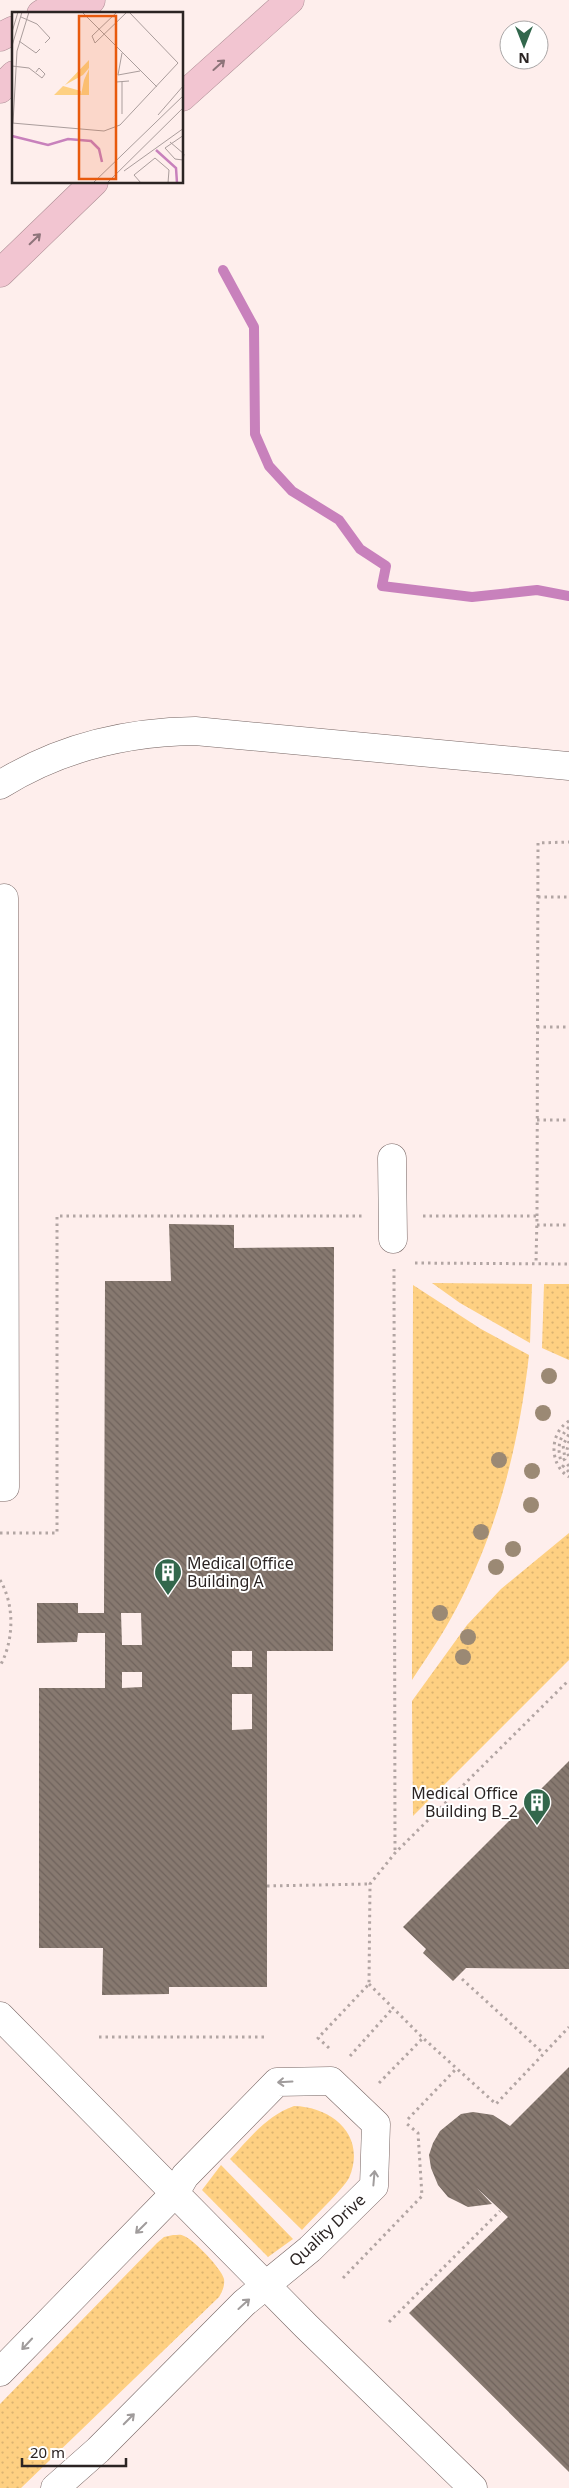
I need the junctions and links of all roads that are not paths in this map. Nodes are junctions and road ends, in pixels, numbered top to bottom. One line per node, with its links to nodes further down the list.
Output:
1 (65, 0): 4 (highway)
2 (91, 0): 5 (highway)
3 (290, 0): 10 (highway, one-way to 3)
4 (44, 12)
5 (79, 12)
6 (12, 31): 7 (highway)
7 (0, 38)
8 (12, 77): 9 (highway)
9 (0, 89)
10 (184, 96)
11 (92, 184): 12 (highway, one-way to 11)
12 (0, 273)
13 (569, 766): 14 (street)
14 (0, 785)
15 (4, 898): 18 (street)
16 (392, 1158): 17 (street)
17 (393, 1239)
18 (0, 1487)
19 (0, 2016): 20 (street)
20 (175, 2193): 21 (street); 21 (street, Quality Drive, one-way to 20); 22 (street, Quality Drive, one-way to 22)
21 (266, 2284): 23 (street, Quality Drive, one-way to 21); 24 (street)
22 (0, 2372)
23 (55, 2488)
24 (473, 2488)

